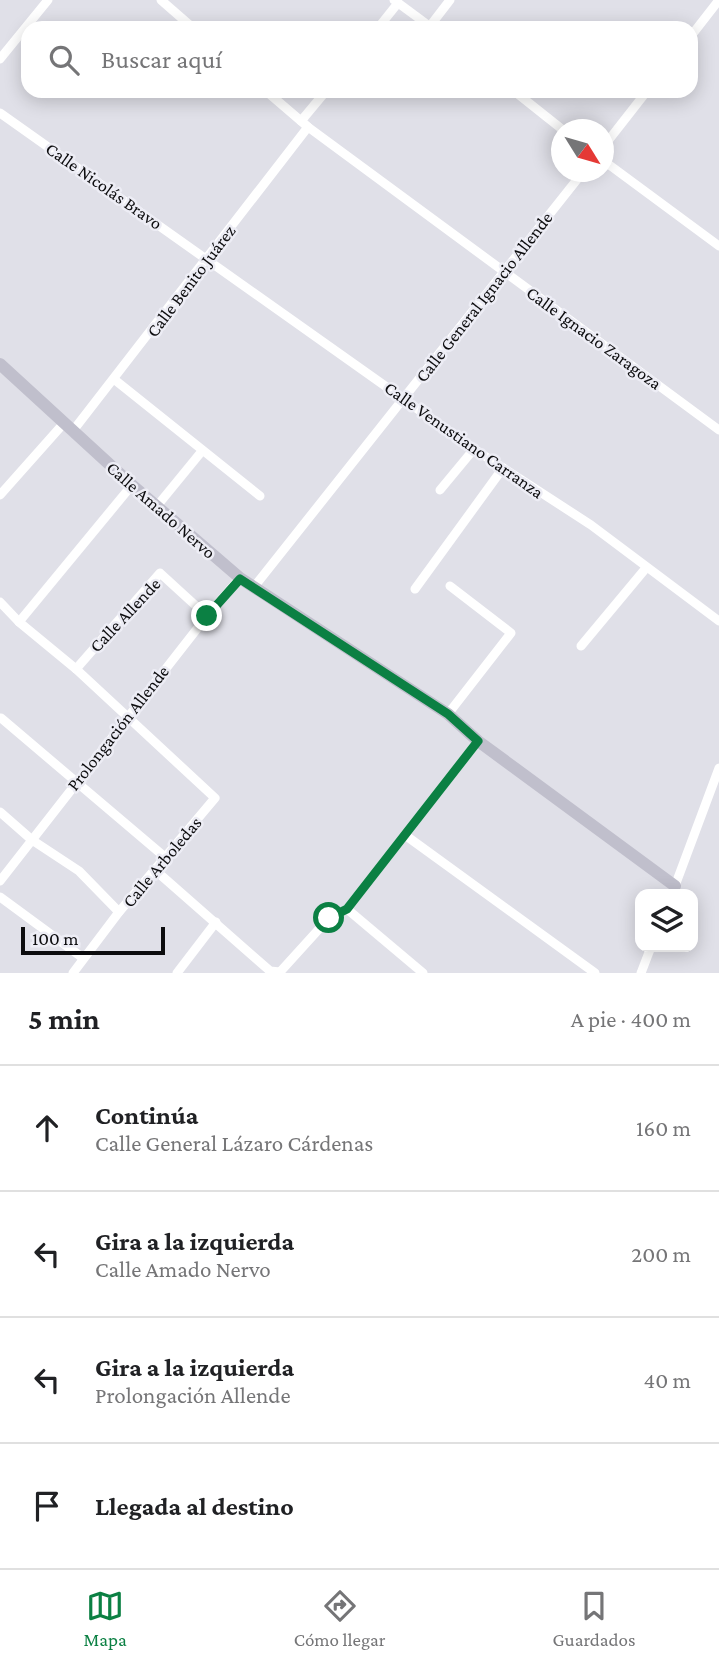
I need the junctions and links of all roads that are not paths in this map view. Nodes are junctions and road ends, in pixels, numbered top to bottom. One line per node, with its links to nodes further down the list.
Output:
1 (48, 0): 6 (street)
2 (161, 0): 7 (street)
3 (450, 0): 10 (street)
4 (719, 0): 11 (street)
5 (396, 2): 8 (street); 9 (street)
6 (31, 21)
7 (185, 21)
8 (383, 21)
9 (423, 21)
10 (435, 21)
11 (698, 27)
12 (21, 33): 13 (street)
13 (0, 59)
14 (274, 98): 20 (street, Calle Ignacio Zaragoza)
15 (321, 98): 20 (street, Calle Benito Juárez)
16 (522, 98): 19 (street)
17 (642, 98): 21 (street)
18 (0, 113): 25 (street, Calle Nicolás Bravo)
19 (551, 121)
20 (304, 124): 25 (street, Calle Benito Juárez); 26 (street, Calle Ignacio Zaragoza)
21 (614, 133)
22 (614, 167): 24 (street)
23 (575, 182): 26 (street, Calle General Ignacio Allende)
24 (719, 246)
25 (208, 258): 28 (street, Calle Benito Juárez); 29 (street, Calle Venustiano Carranza)
26 (504, 271): 29 (street, Calle General Ignacio Allende); 31 (street, Calle Ignacio Zaragoza)
27 (0, 364): 30 (street, Calle Amado Nervo)
28 (115, 380): 30 (street, Calle Benito Juárez); 33 (street)
29 (403, 398): 32 (street, Calle Venustiano Carranza); 43 (street, Calle General Ignacio Allende)
30 (68, 427): 35 (street, Calle Amado Nervo); 37 (street, Calle Benito Juárez)
31 (719, 430)
32 (474, 449): 34 (street, Calle Venustiano Carranza); 36 (street)
33 (202, 451): 38 (street); 39 (street)
34 (503, 468): 40 (street, Calle Venustiano Carranza); 44 (street)
35 (132, 485): 39 (street, Calle Amado Nervo); 48 (street)
36 (440, 490)
37 (0, 495)
38 (260, 496)
39 (157, 506): 41 (street, Calle Amado Nervo)
40 (646, 568): 47 (street, Calle Venustiano Carranza); 49 (street)
41 (240, 579): 43 (street, Calle Amado Nervo); 46 (street, Prolongación Allende)
42 (450, 586): 51 (street)
43 (254, 587): 51 (street, Calle Amado Nervo)
44 (415, 589)
45 (0, 602): 48 (street)
46 (207, 616): 50 (street, Calle Allende); 52 (street, Prolongación Allende)
47 (719, 621)
48 (19, 622): 50 (street)
49 (581, 646)
50 (76, 668): 52 (street)
51 (448, 714): 54 (street, Calle Amado Nervo)
52 (128, 716): 56 (street, Prolongación Allende); 60 (street, Calle Arboledas)
53 (1, 718): 56 (street)
54 (478, 741): 58 (street); 63 (street, Calle Amado Nervo)
55 (719, 768): 64 (street)
56 (75, 782): 59 (street, Prolongación Allende); 60 (street)
57 (0, 812): 59 (street)
58 (405, 835): 66 (street); 74 (street)
59 (32, 840): 62 (street, Prolongación Allende); 67 (street)
60 (166, 858): 61 (street, Calle Arboledas)
61 (155, 870): 67 (street, Calle Arboledas); 68 (street)
62 (0, 881)
63 (673, 889)
64 (674, 889)
65 (0, 897): 70 (street)
66 (347, 909): 68 (street); 73 (street)
67 (119, 912): 70 (street, Calle Arboledas)
68 (216, 922): 72 (street)
69 (649, 952): 75 (street)
70 (83, 958): 71 (street, Calle Arboledas)
71 (73, 973)
72 (177, 973)
73 (423, 973)
74 (595, 973)
75 (641, 973)

